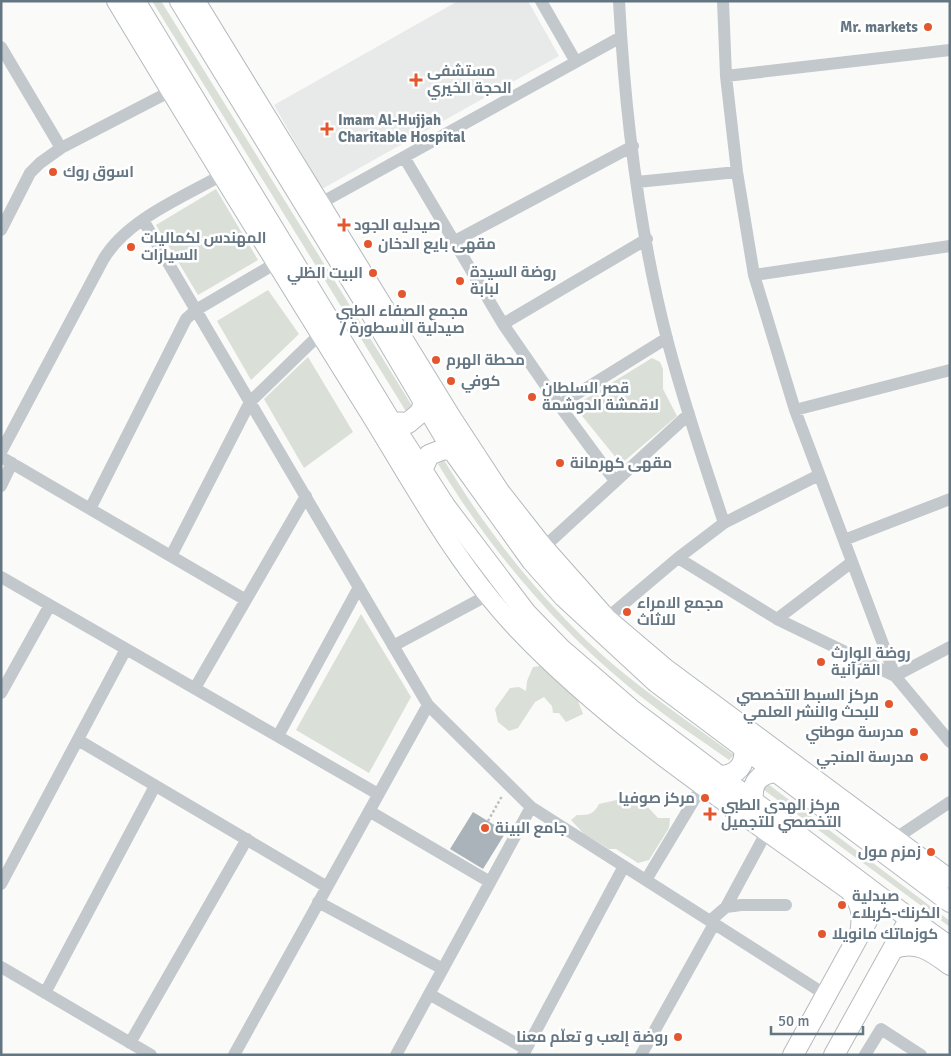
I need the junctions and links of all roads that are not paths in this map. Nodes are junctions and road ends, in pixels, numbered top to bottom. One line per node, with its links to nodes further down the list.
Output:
1 (116, 1): 13 (street)
2 (135, 1): 31 (main road)
3 (180, 1): 28 (main road)
4 (196, 1): 20 (street)
5 (541, 1): 11 (street)
6 (619, 1): 8 (street)
7 (723, 1): 12 (street)
8 (621, 37): 11 (street); 14 (street)
9 (1, 47): 15 (street)
10 (950, 50): 12 (street)
11 (576, 62): 16 (street)
12 (726, 76): 17 (street)
13 (171, 92): 15 (street); 18 (street)
14 (633, 146): 19 (street); 24 (street)
15 (61, 148): 22 (street)
16 (404, 157): 20 (street); 24 (street)
17 (737, 172): 19 (street); 27 (street)
18 (222, 175): 21 (street); 26 (street)
19 (637, 182): 23 (street)
20 (319, 204): 28 (street)
21 (143, 220): 29 (street); 41 (street)
22 (1, 230)
23 (647, 239): 30 (street); 32 (street)
24 (453, 242): 30 (street)
25 (950, 246): 27 (street)
26 (276, 263): 29 (street); 31 (street)
27 (754, 276): 37 (street)
28 (370, 298): 35 (main road); 52 (street)
29 (196, 310): 34 (street); 49 (street)
30 (503, 324): 36 (street)
31 (325, 328): 34 (street); 39 (main road); 58 (street)
32 (667, 338): 36 (street); 38 (street)
33 (950, 370): 37 (street)
34 (250, 402): 47 (street); 53 (street)
35 (423, 404): 39 (main road); 40 (main road)
36 (559, 405): 45 (street)
37 (795, 410): 44 (street)
38 (689, 414): 45 (street); 50 (street)
39 (391, 422): 43 (main road)
40 (453, 451): 43 (main road); 66 (main road)
41 (1, 452)
42 (7, 460): 46 (street); 49 (street)
43 (422, 470): 71 (main road)
44 (819, 475): 50 (street); 51 (street)
45 (615, 480): 52 (street)
46 (1, 486)
47 (306, 496): 57 (street); 59 (street)
48 (950, 499): 51 (street)
49 (90, 509): 53 (street)
50 (724, 524): 54 (street)
51 (844, 540): 55 (street)
52 (544, 547): 61 (street)
53 (171, 556): 59 (street)
54 (678, 558): 61 (street); 62 (street)
55 (852, 562): 62 (street); 67 (street)
56 (1, 577): 60 (street)
57 (359, 587): 63 (street); 72 (street)
58 (488, 595): 63 (street); 71 (street)
59 (246, 600): 68 (street)
60 (50, 605): 65 (street); 69 (street)
61 (607, 618): 66 (street)
62 (777, 618): 67 (street)
63 (394, 646): 70 (street)
64 (950, 647): 67 (street)
65 (126, 649): 68 (street); 73 (street)
66 (662, 676): 75 (main road); 85 (street)
67 (895, 676): 74 (street)
68 (195, 688): 72 (street)
69 (1, 693)
70 (428, 705): 79 (street); 82 (street)
71 (627, 717): 77 (main road)
72 (278, 736): 79 (street)
73 (78, 740): 78 (street); 92 (street)
74 (950, 742)
75 (744, 748): 76 (main road); 77 (main road)
76 (775, 772): 80 (main road); 96 (main road)
77 (712, 781): 80 (main road); 84 (street); 90 (street)
78 (155, 786): 86 (street); 107 (street)
79 (378, 794): 83 (street)
80 (753, 801): 88 (main road)
81 (950, 802): 85 (street)
82 (531, 807): 87 (street); 91 (street)
83 (369, 811): 91 (street); 93 (street)
84 (767, 832): 98 (street); 101 (street)
85 (896, 838): 89 (street)
86 (247, 839): 93 (street); 110 (street)
87 (624, 866): 90 (street); 111 (street)
88 (847, 872): 94 (main road); 101 (main road)
89 (950, 879)
90 (646, 880): 100 (street)
91 (490, 882): 106 (street)
92 (1, 884)
93 (327, 886): 95 (street)
94 (880, 897): 99 (main road); 101 (main road)
95 (318, 902): 106 (street); 113 (street)
96 (950, 902)
97 (786, 905): 98 (street)
98 (726, 907): 100 (street)
99 (910, 918): 102 (main road); 103 (main road)
100 (712, 923): 109 (street); 115 (street)
101 (859, 935): 109 (main road)
102 (945, 943): 103 (main road)
103 (892, 950): 104 (street); 117 (main road)
104 (950, 966)
105 (1, 967): 107 (street)
106 (443, 969): 108 (street)
107 (45, 993): 110 (street)
108 (429, 994): 111 (street); 114 (street)
109 (826, 995): 116 (main road)
110 (130, 1043): 112 (street)
111 (525, 1052)
112 (151, 1055)
113 (234, 1055)
114 (396, 1055)
115 (640, 1055)
116 (793, 1055)
117 (834, 1055)
118 (865, 1055): 119 (street)
119 (921, 1055)

